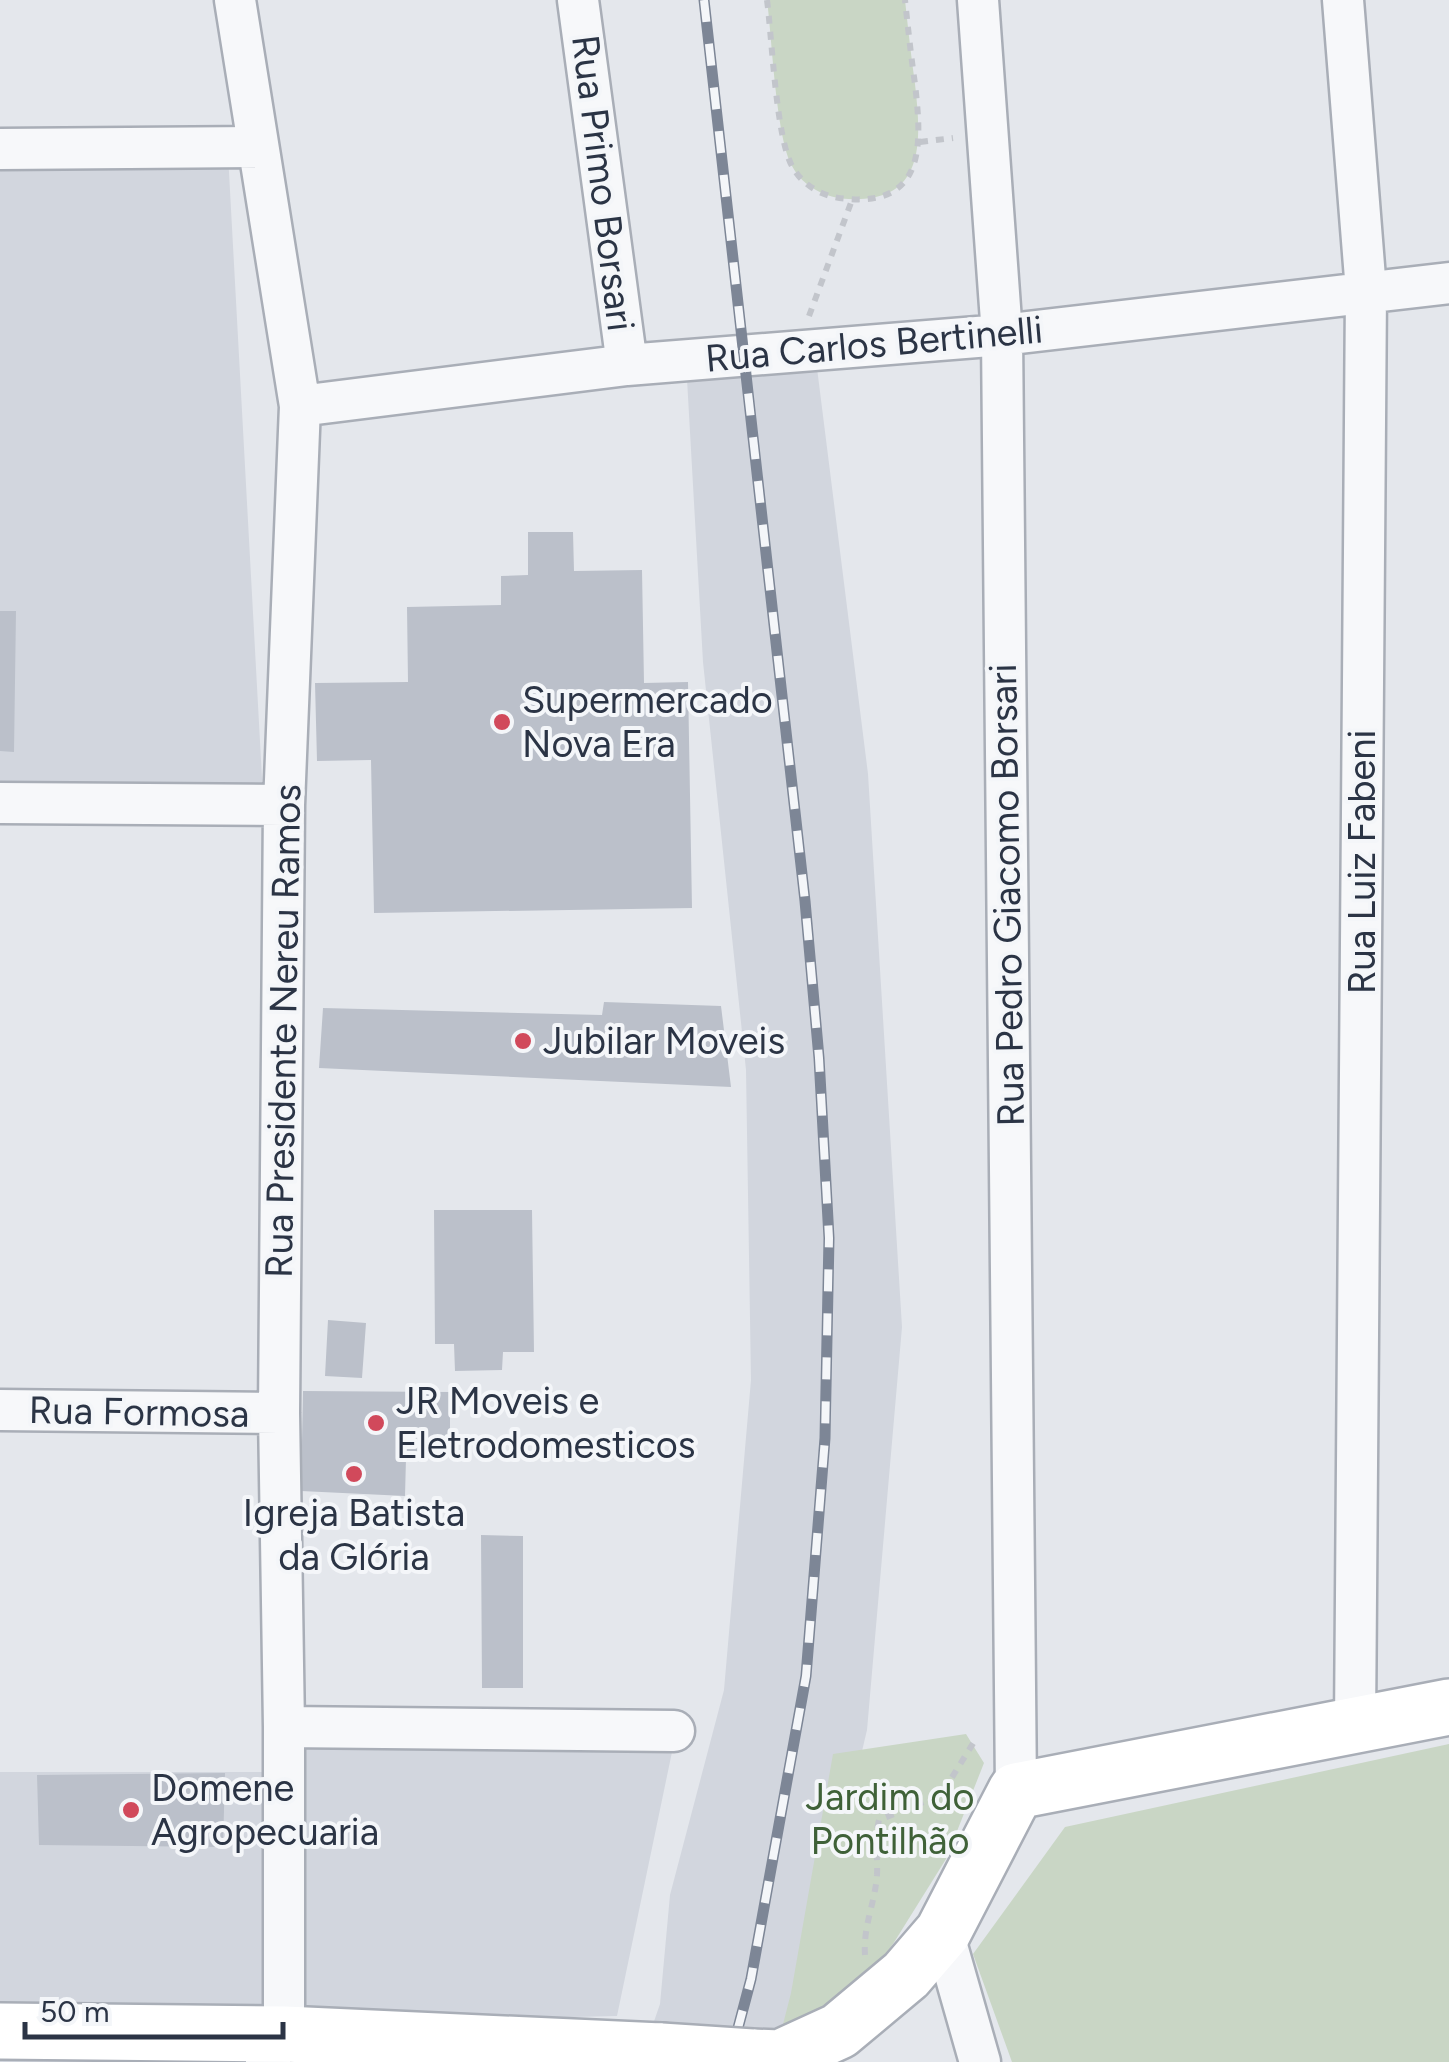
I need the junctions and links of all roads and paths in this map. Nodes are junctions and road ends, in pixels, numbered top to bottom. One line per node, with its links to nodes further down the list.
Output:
1 (235, 0): 7 (street, Rua Presidente Nereu Ramos)
2 (578, 0): 14 (street, Rua Primo Borsari)
3 (767, 0): 9 (path)
4 (904, 0): 9 (path)
5 (978, 0): 12 (street, Rua Pedro Giacomo Borsari)
6 (1343, 0): 11 (street, Rua Luiz Fabeni)
7 (258, 147): 8 (street); 15 (street, Rua Presidente Nereu Ramos)
8 (0, 149)
9 (852, 200): 13 (path)
10 (1449, 283): 11 (street, Rua Carlos Bertinelli)
11 (1366, 290): 12 (street, Rua Carlos Bertinelli); 21 (street, Rua Luiz Fabeni)
12 (1002, 335): 13 (street, Rua Carlos Bertinelli); 25 (street, Rua Pedro Giacomo Borsari)
13 (796, 351): 14 (street, Rua Carlos Bertinelli)
14 (626, 365): 15 (street, Rua Carlos Bertinelli)
15 (300, 406): 17 (street, Rua Presidente Nereu Ramos)
16 (0, 803): 17 (street)
17 (284, 806): 19 (street, Rua Presidente Nereu Ramos)
18 (0, 1410): 19 (street, Rua Formosa)
19 (279, 1414): 22 (street, Rua Presidente Nereu Ramos)
20 (1449, 1707): 21 (main road)
21 (1355, 1726): 25 (main road)
22 (284, 1727): 23 (street); 29 (street, Rua Presidente Nereu Ramos)
23 (674, 1731)
24 (989, 1735): 27 (path)
25 (1016, 1791): 26 (main road)
26 (944, 1932): 30 (main road); 31 (street)
27 (864, 1940)
28 (0, 2031): 29 (main road)
29 (275, 2048): 30 (main road, bridge)
30 (781, 2059)
31 (980, 2062)

